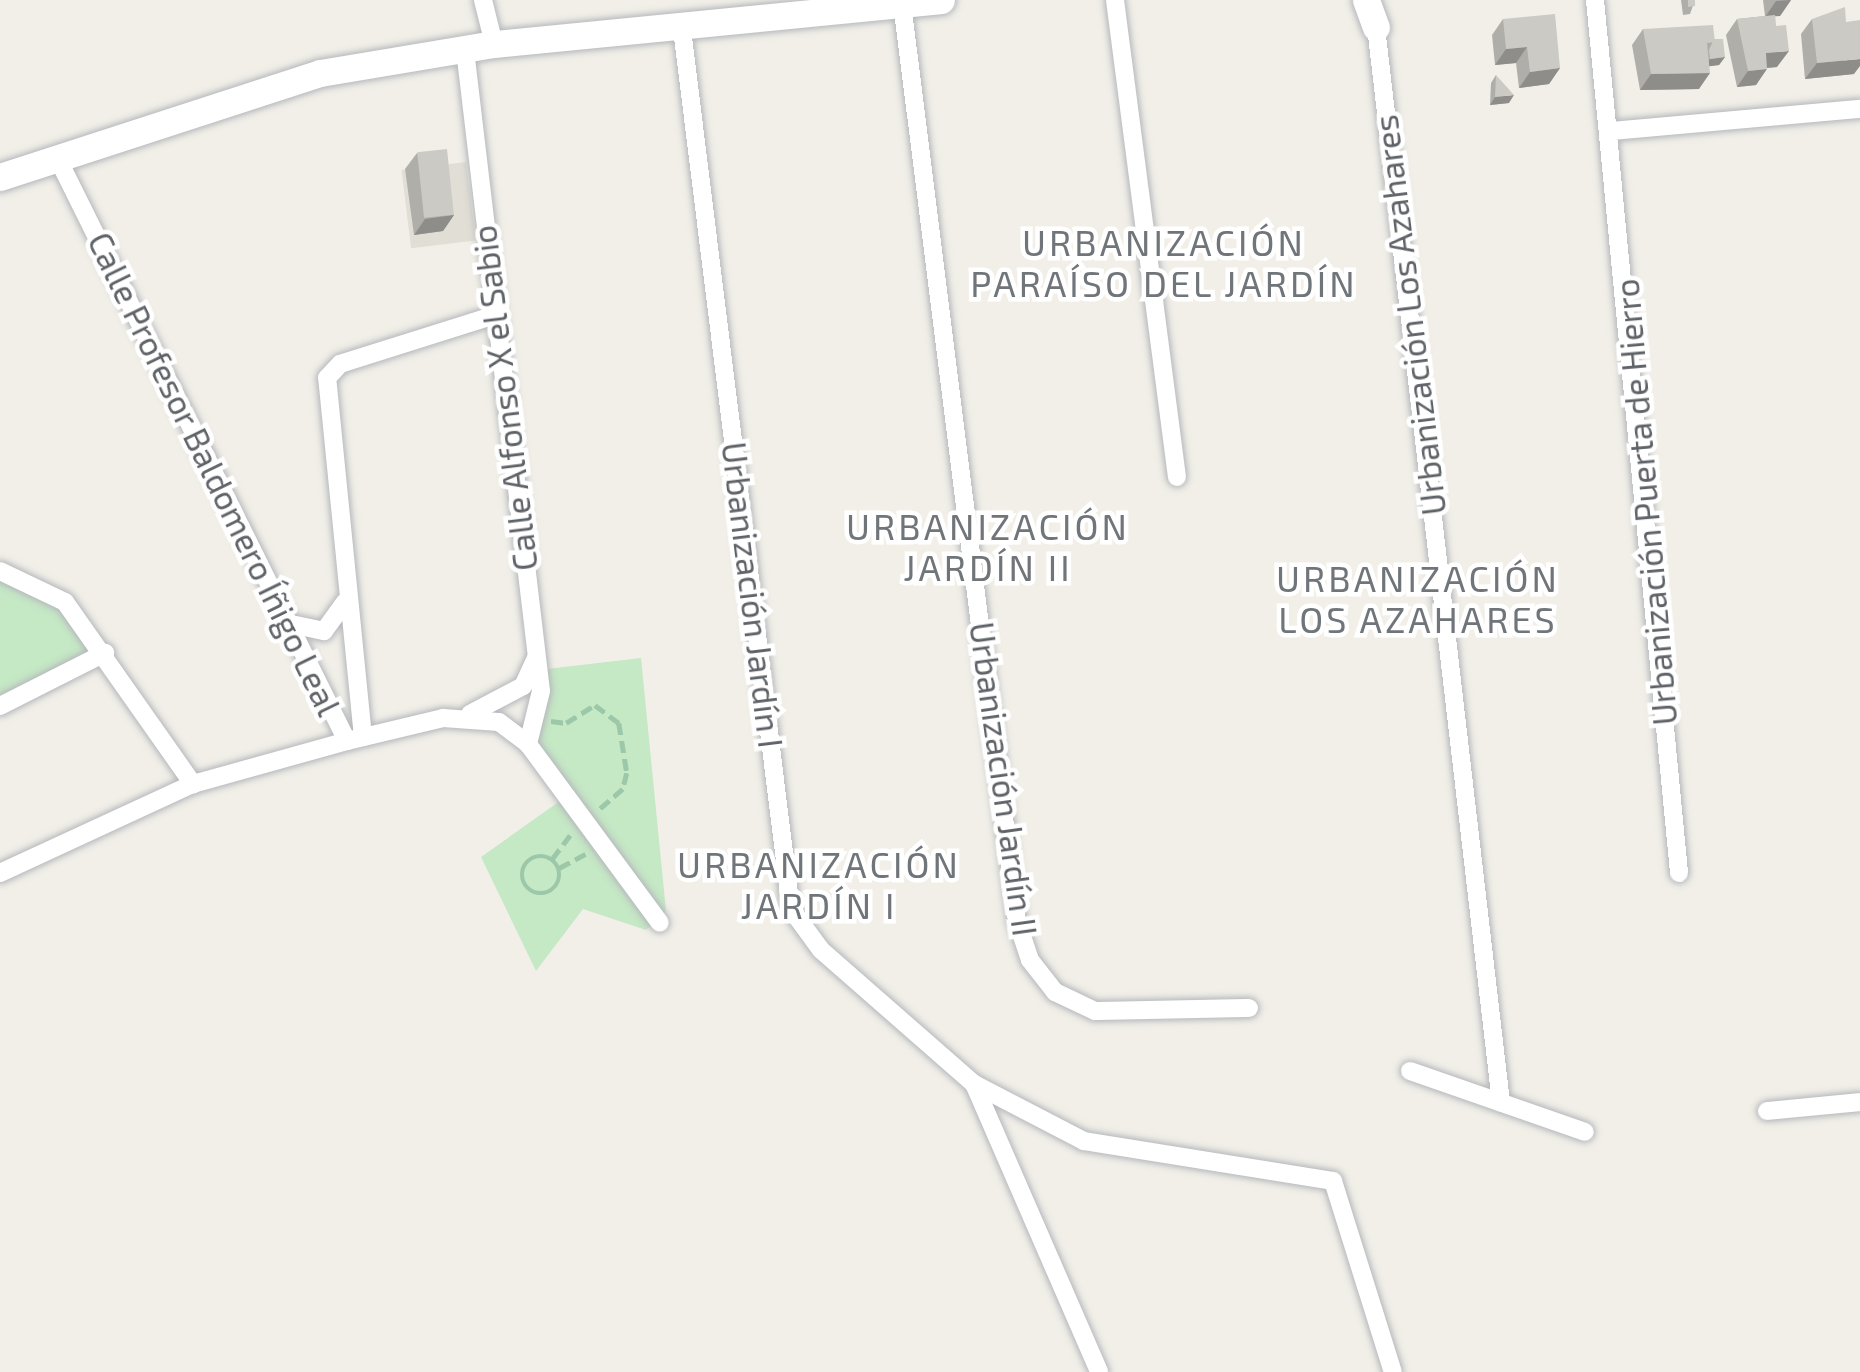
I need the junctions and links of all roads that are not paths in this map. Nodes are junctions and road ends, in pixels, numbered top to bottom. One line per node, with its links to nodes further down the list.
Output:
1 (483, 0): 9 (street)
2 (941, 0): 6 (main road)
3 (1114, 0): 16 (street)
4 (1366, 0): 7 (main road)
5 (1595, 0): 12 (street, Urbanización Puerta de Hierro)
6 (895, 3): 8 (main road); 30 (street, Urbanización Jardín II)
7 (1379, 14): 34 (street, Urbanización Los Azahares)
8 (682, 29): 9 (main road); 32 (street, Urbanización Jardín I)
9 (494, 44): 10 (main road)
10 (465, 50): 13 (main road); 15 (street, Calle Alfonso X el Sabio)
11 (1860, 109): 12 (street)
12 (1612, 131): 28 (street, Urbanización Puerta de Hierro)
13 (57, 157): 14 (main road); 19 (street, Calle Profesor Baldomero Íñigo Leal)
14 (0, 177)
15 (496, 315): 18 (street); 21 (street, Calle Alfonso X el Sabio)
16 (1177, 477)
17 (0, 572): 20 (street)
18 (347, 597): 19 (street); 24 (street)
19 (286, 622): 24 (street, Calle Profesor Baldomero Íñigo Leal)
20 (105, 653): 22 (street); 26 (street)
21 (536, 658): 23 (street, Calle Profesor Baldomero Íñigo Leal); 25 (street, Calle Alfonso X el Sabio)
22 (0, 706)
23 (470, 714): 24 (street, Calle Profesor Baldomero Íñigo Leal); 25 (street)
24 (355, 739): 26 (street)
25 (528, 744): 29 (street)
26 (193, 784): 27 (street)
27 (0, 873)
28 (1679, 873)
29 (660, 923)
30 (1249, 1009)
31 (1410, 1071): 34 (street)
32 (974, 1084): 37 (street, Urbanización Jardín I); 38 (street, Urbanización Jardín I)
33 (1860, 1102): 35 (street)
34 (1501, 1103): 36 (street)
35 (1767, 1112)
36 (1585, 1132)
37 (1099, 1372)
38 (1393, 1372)

